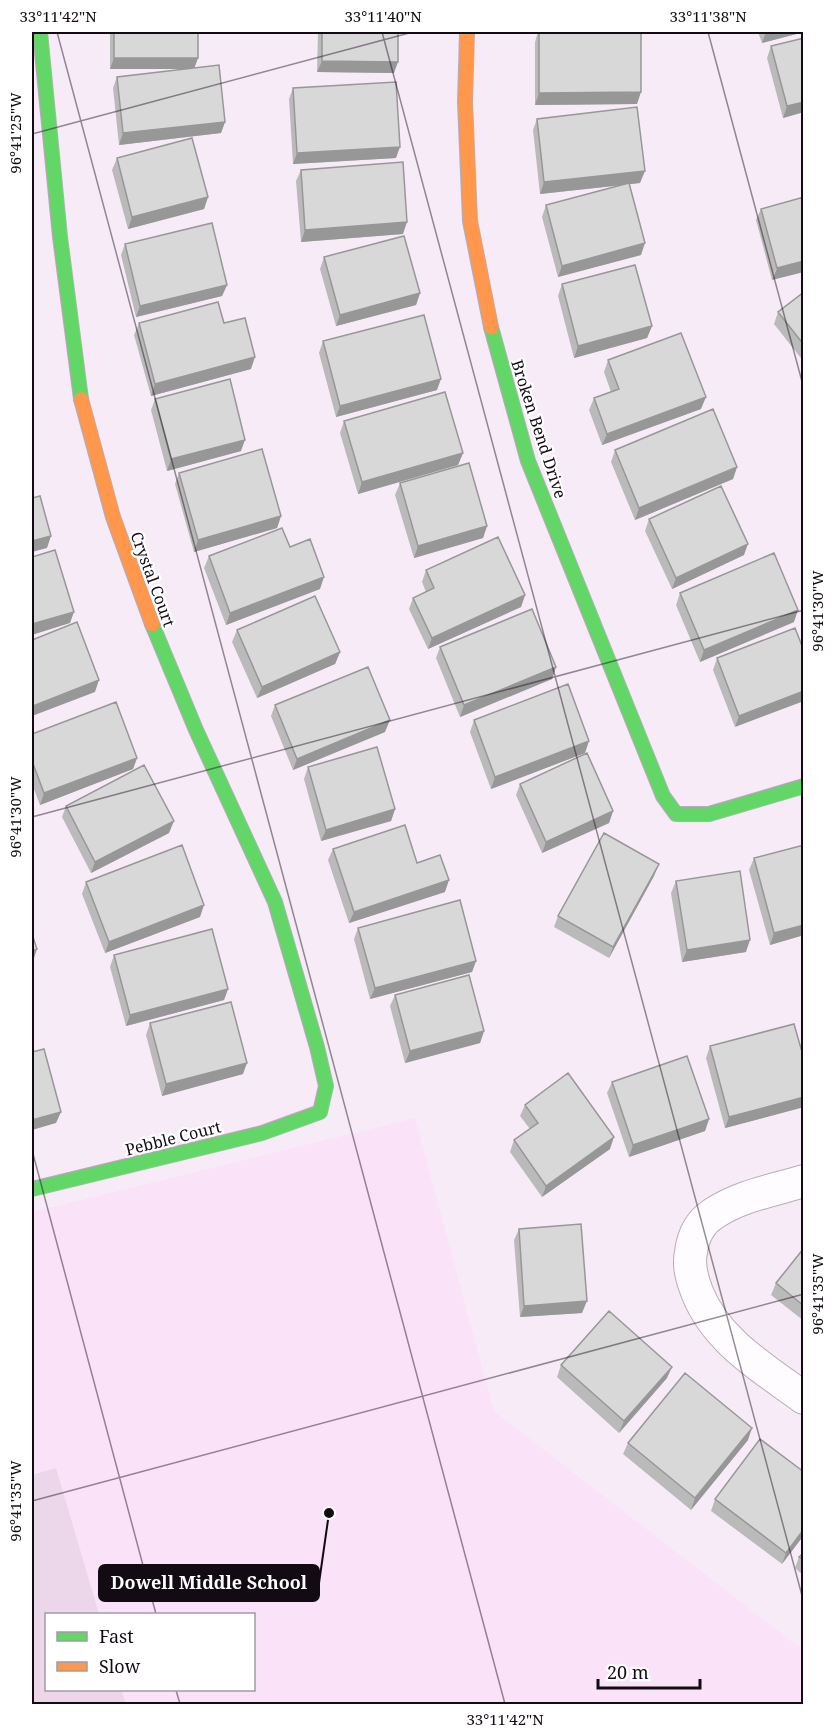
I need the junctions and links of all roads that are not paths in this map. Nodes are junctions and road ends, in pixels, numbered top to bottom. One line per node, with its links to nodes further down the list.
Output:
1 (40, 32): 4 (street, Crystal Court)
2 (467, 32): 3 (street, Broken Bend Drive)
3 (804, 786)
4 (320, 1112): 6 (street, Pebble Court)
5 (804, 1181): 7 (street)
6 (32, 1189)
7 (804, 1398)

